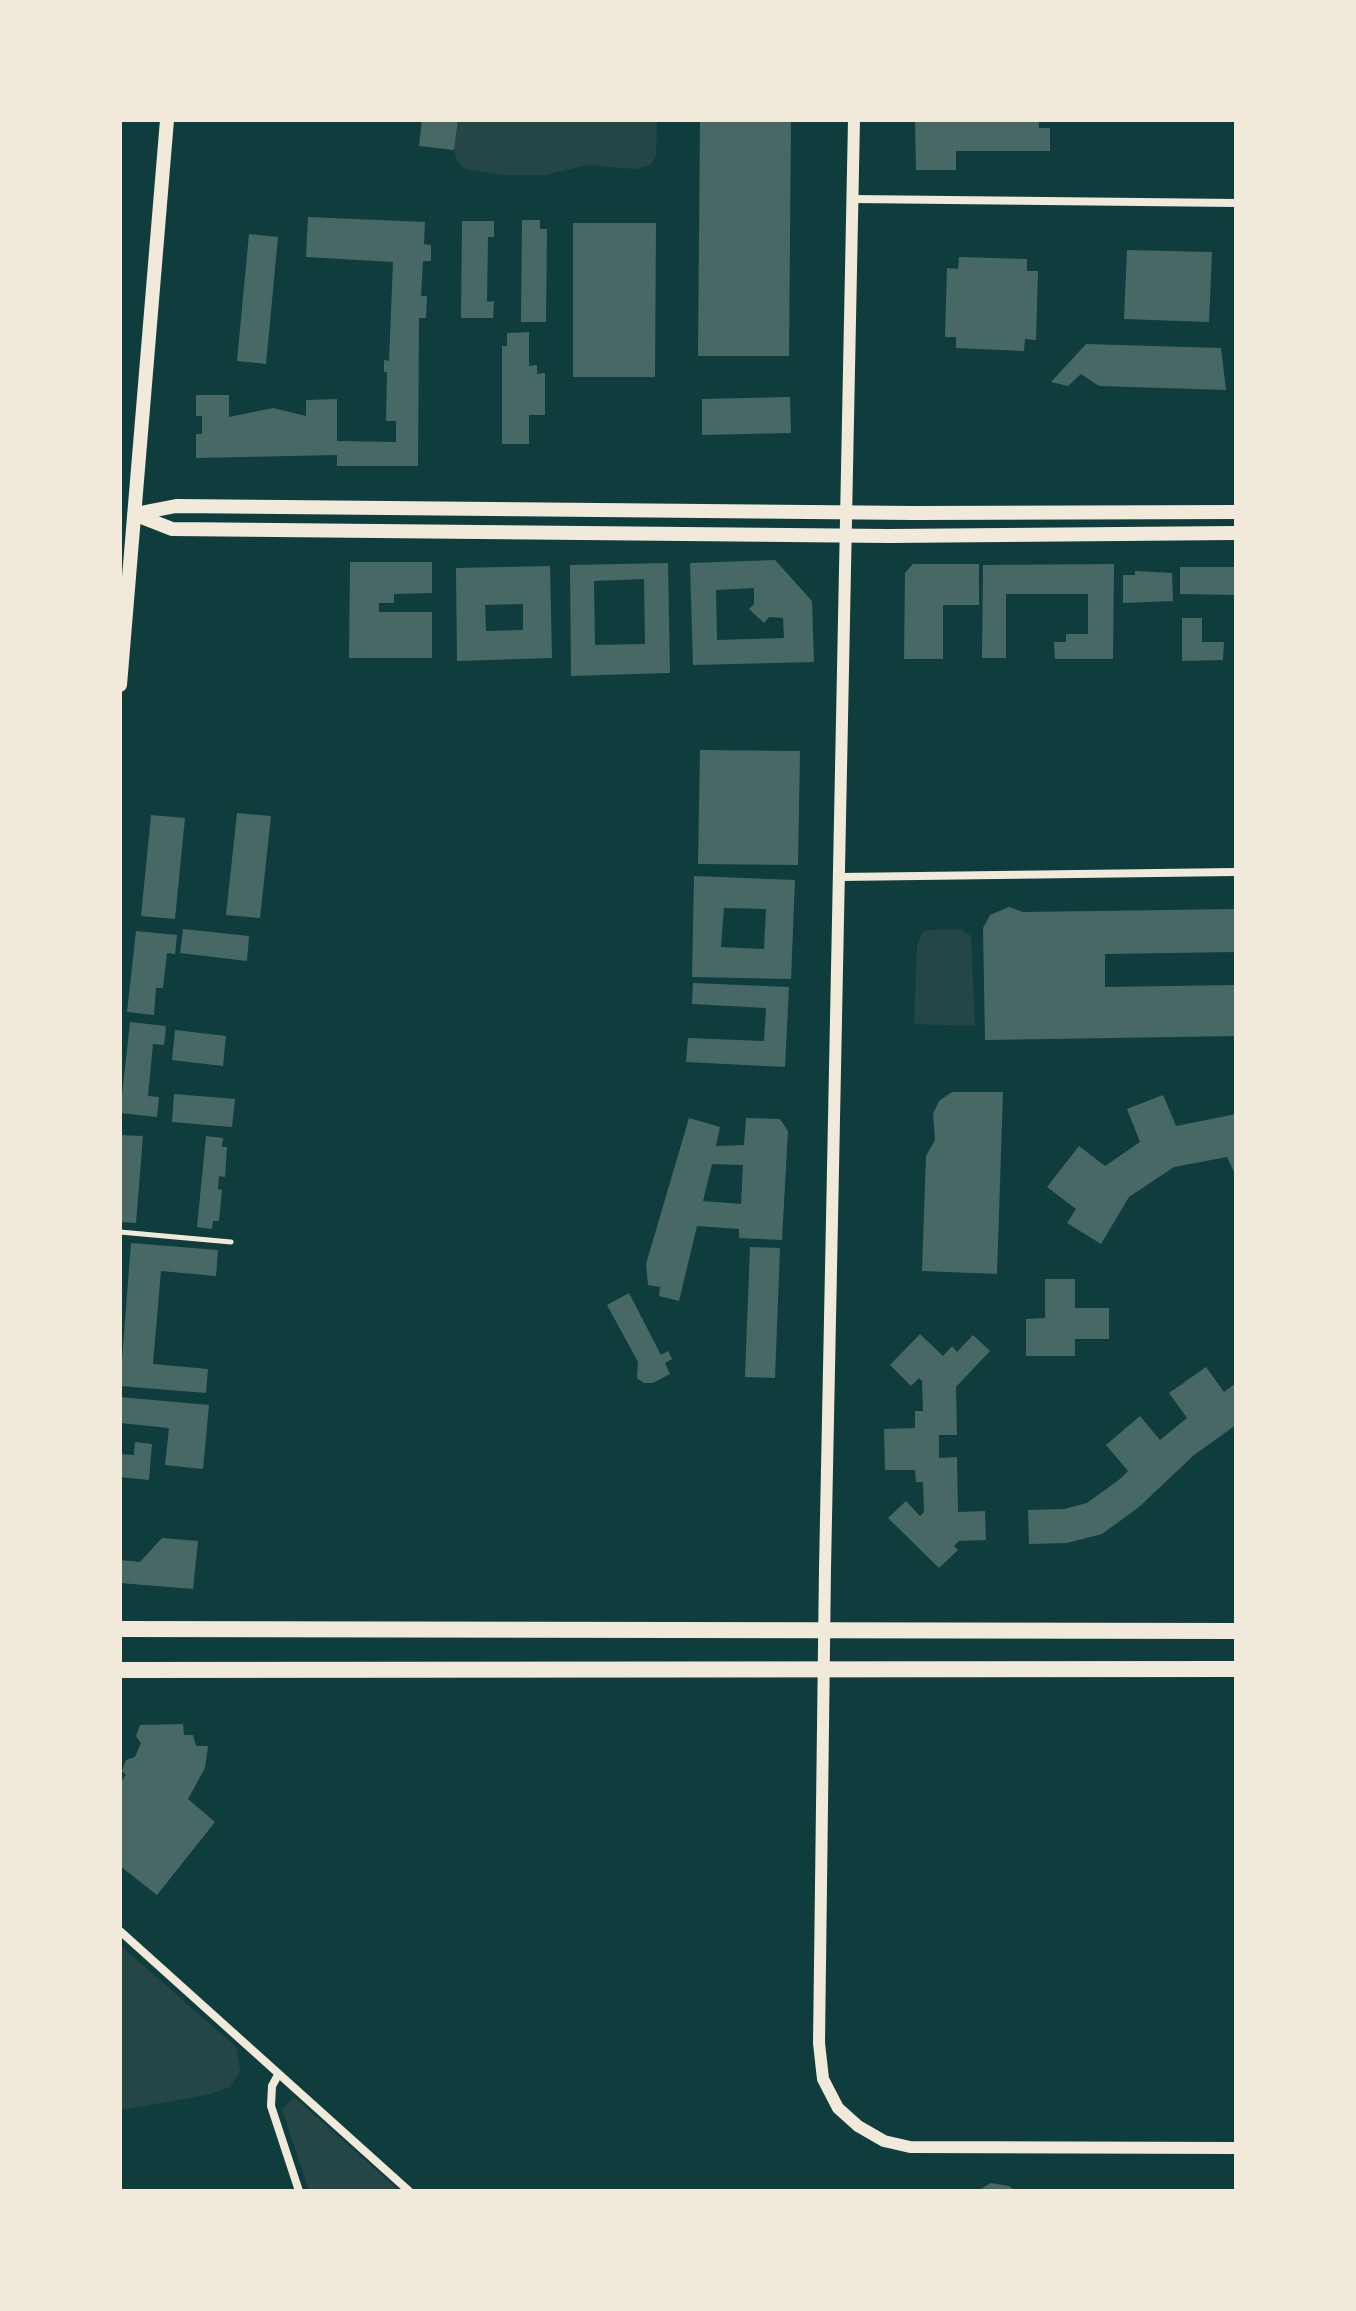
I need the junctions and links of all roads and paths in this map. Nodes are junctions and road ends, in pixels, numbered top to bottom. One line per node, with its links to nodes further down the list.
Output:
1 (167, 120): 7 (main road)
2 (854, 120): 3 (street)
3 (853, 199): 4 (street); 6 (street)
4 (1236, 203)
5 (1236, 512): 6 (main road)
6 (849, 513): 7 (main road); 9 (street)
7 (134, 514): 9 (main road); 10 (main road)
8 (1236, 533): 9 (main road)
9 (848, 535): 12 (street)
10 (120, 685)
11 (1236, 872): 12 (street)
12 (840, 877): 16 (street)
13 (120, 1232): 14 (lane)
14 (231, 1242)
15 (120, 1629): 16 (main road)
16 (826, 1630): 17 (main road); 18 (street)
17 (1236, 1631)
18 (825, 1668): 19 (main road); 20 (main road); 23 (street)
19 (1236, 1669)
20 (120, 1670)
21 (120, 1931): 22 (street)
22 (278, 2075): 24 (street); 25 (street)
23 (1236, 2148)
24 (299, 2191)
25 (409, 2191)

